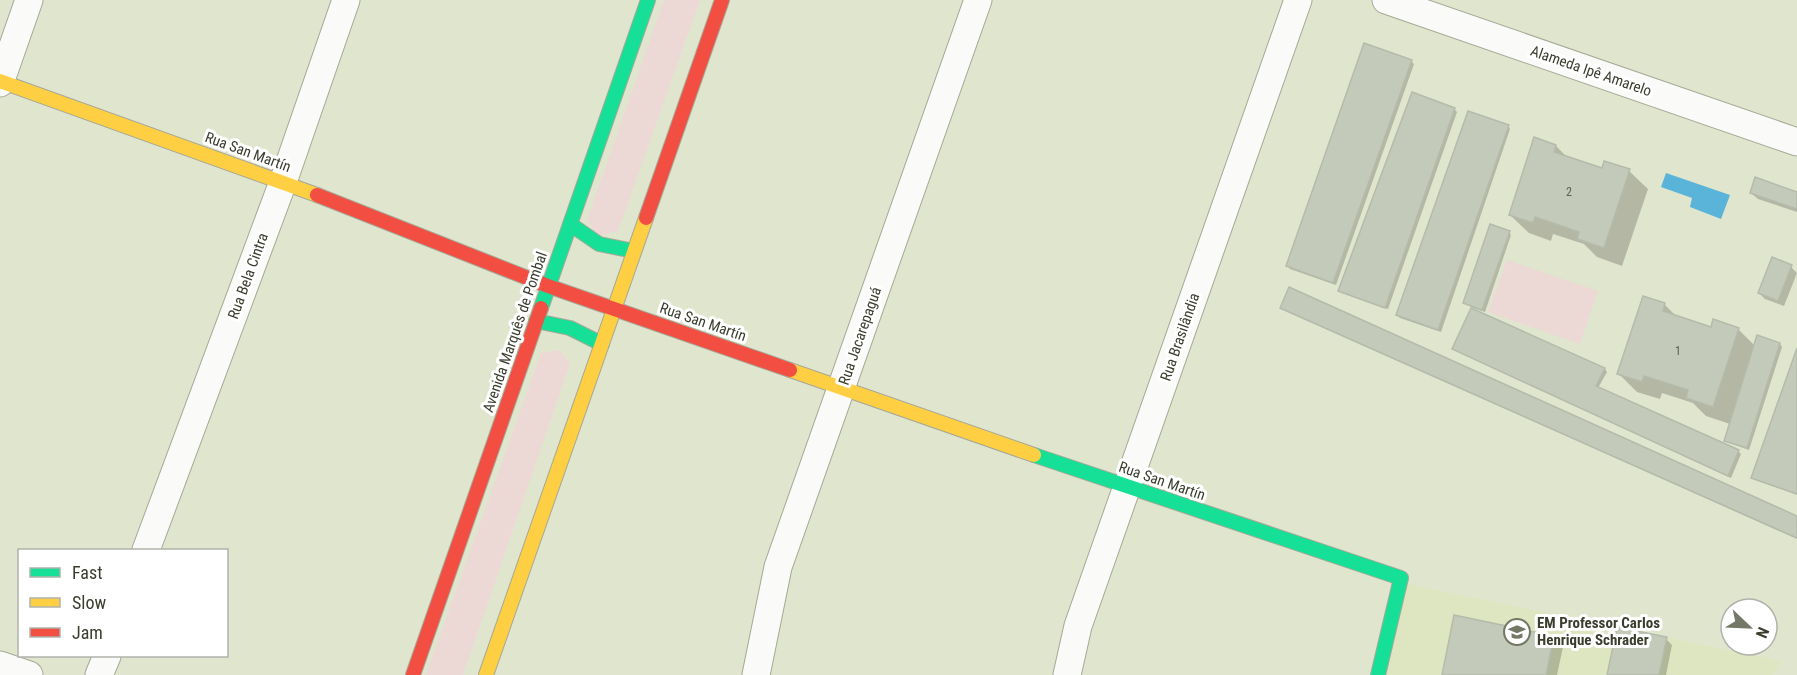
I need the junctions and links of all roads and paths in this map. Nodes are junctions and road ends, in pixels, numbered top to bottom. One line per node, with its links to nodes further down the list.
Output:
1 (29, 0): 8 (street)
2 (346, 0): 10 (street, Rua Bela Cintra)
3 (648, 0): 11 (main road, Avenida Marquês de Pombal)
4 (722, 0): 12 (main road)
5 (978, 0): 17 (street, Rua Jacarepaguá)
6 (1298, 0): 18 (street, Rua Brasilândia)
7 (1386, 0): 9 (street, Alameda Ipê Amarelo)
8 (0, 82): 10 (main road, Rua San Martín)
9 (1797, 142)
10 (282, 182): 13 (main road, Rua San Martín); 19 (street, Rua Bela Cintra)
11 (570, 224): 12 (main road); 13 (main road, Avenida Marquês de Pombal)
12 (634, 251): 14 (main road)
13 (548, 286): 14 (main road, Rua San Martín); 15 (main road, Avenida Marquês de Pombal)
14 (614, 308): 16 (main road); 17 (main road, Rua San Martín)
15 (536, 321): 16 (main road); 24 (main road, Avenida Marquês de Pombal)
16 (602, 344): 25 (main road)
17 (842, 388): 18 (main road, Rua San Martín); 26 (street, Rua Jacarepaguá)
18 (1127, 487): 27 (street, Rua Brasilândia); 28 (main road, Rua San Martín)
19 (146, 549)
20 (106, 657): 23 (street)
21 (0, 665): 22 (street)
22 (29, 675)
23 (99, 675)
24 (413, 675)
25 (486, 675)
26 (756, 675)
27 (1067, 675)
28 (1378, 675)

